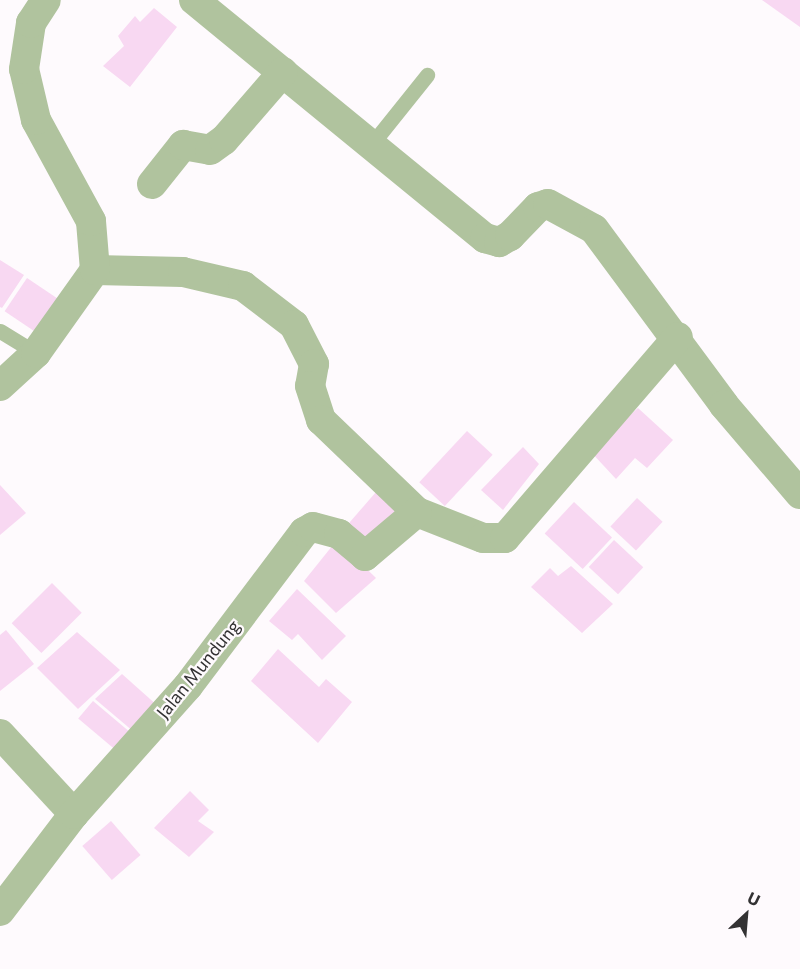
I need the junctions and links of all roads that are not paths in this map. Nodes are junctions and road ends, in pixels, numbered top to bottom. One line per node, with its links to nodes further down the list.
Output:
1 (46, 0): 7 (street)
2 (194, 0): 3 (street)
3 (283, 72): 5 (street); 6 (street)
4 (427, 75): 5 (lane)
5 (371, 145): 9 (street)
6 (152, 184)
7 (95, 270): 10 (street); 13 (street)
8 (0, 331): 10 (lane)
9 (678, 337): 12 (street); 13 (street)
10 (36, 353): 11 (street)
11 (0, 386)
12 (800, 494)
13 (417, 512): 15 (street, Jalan Mundung)
14 (0, 734): 15 (street)
15 (74, 814): 16 (street, Jalan Mundung)
16 (0, 911)

